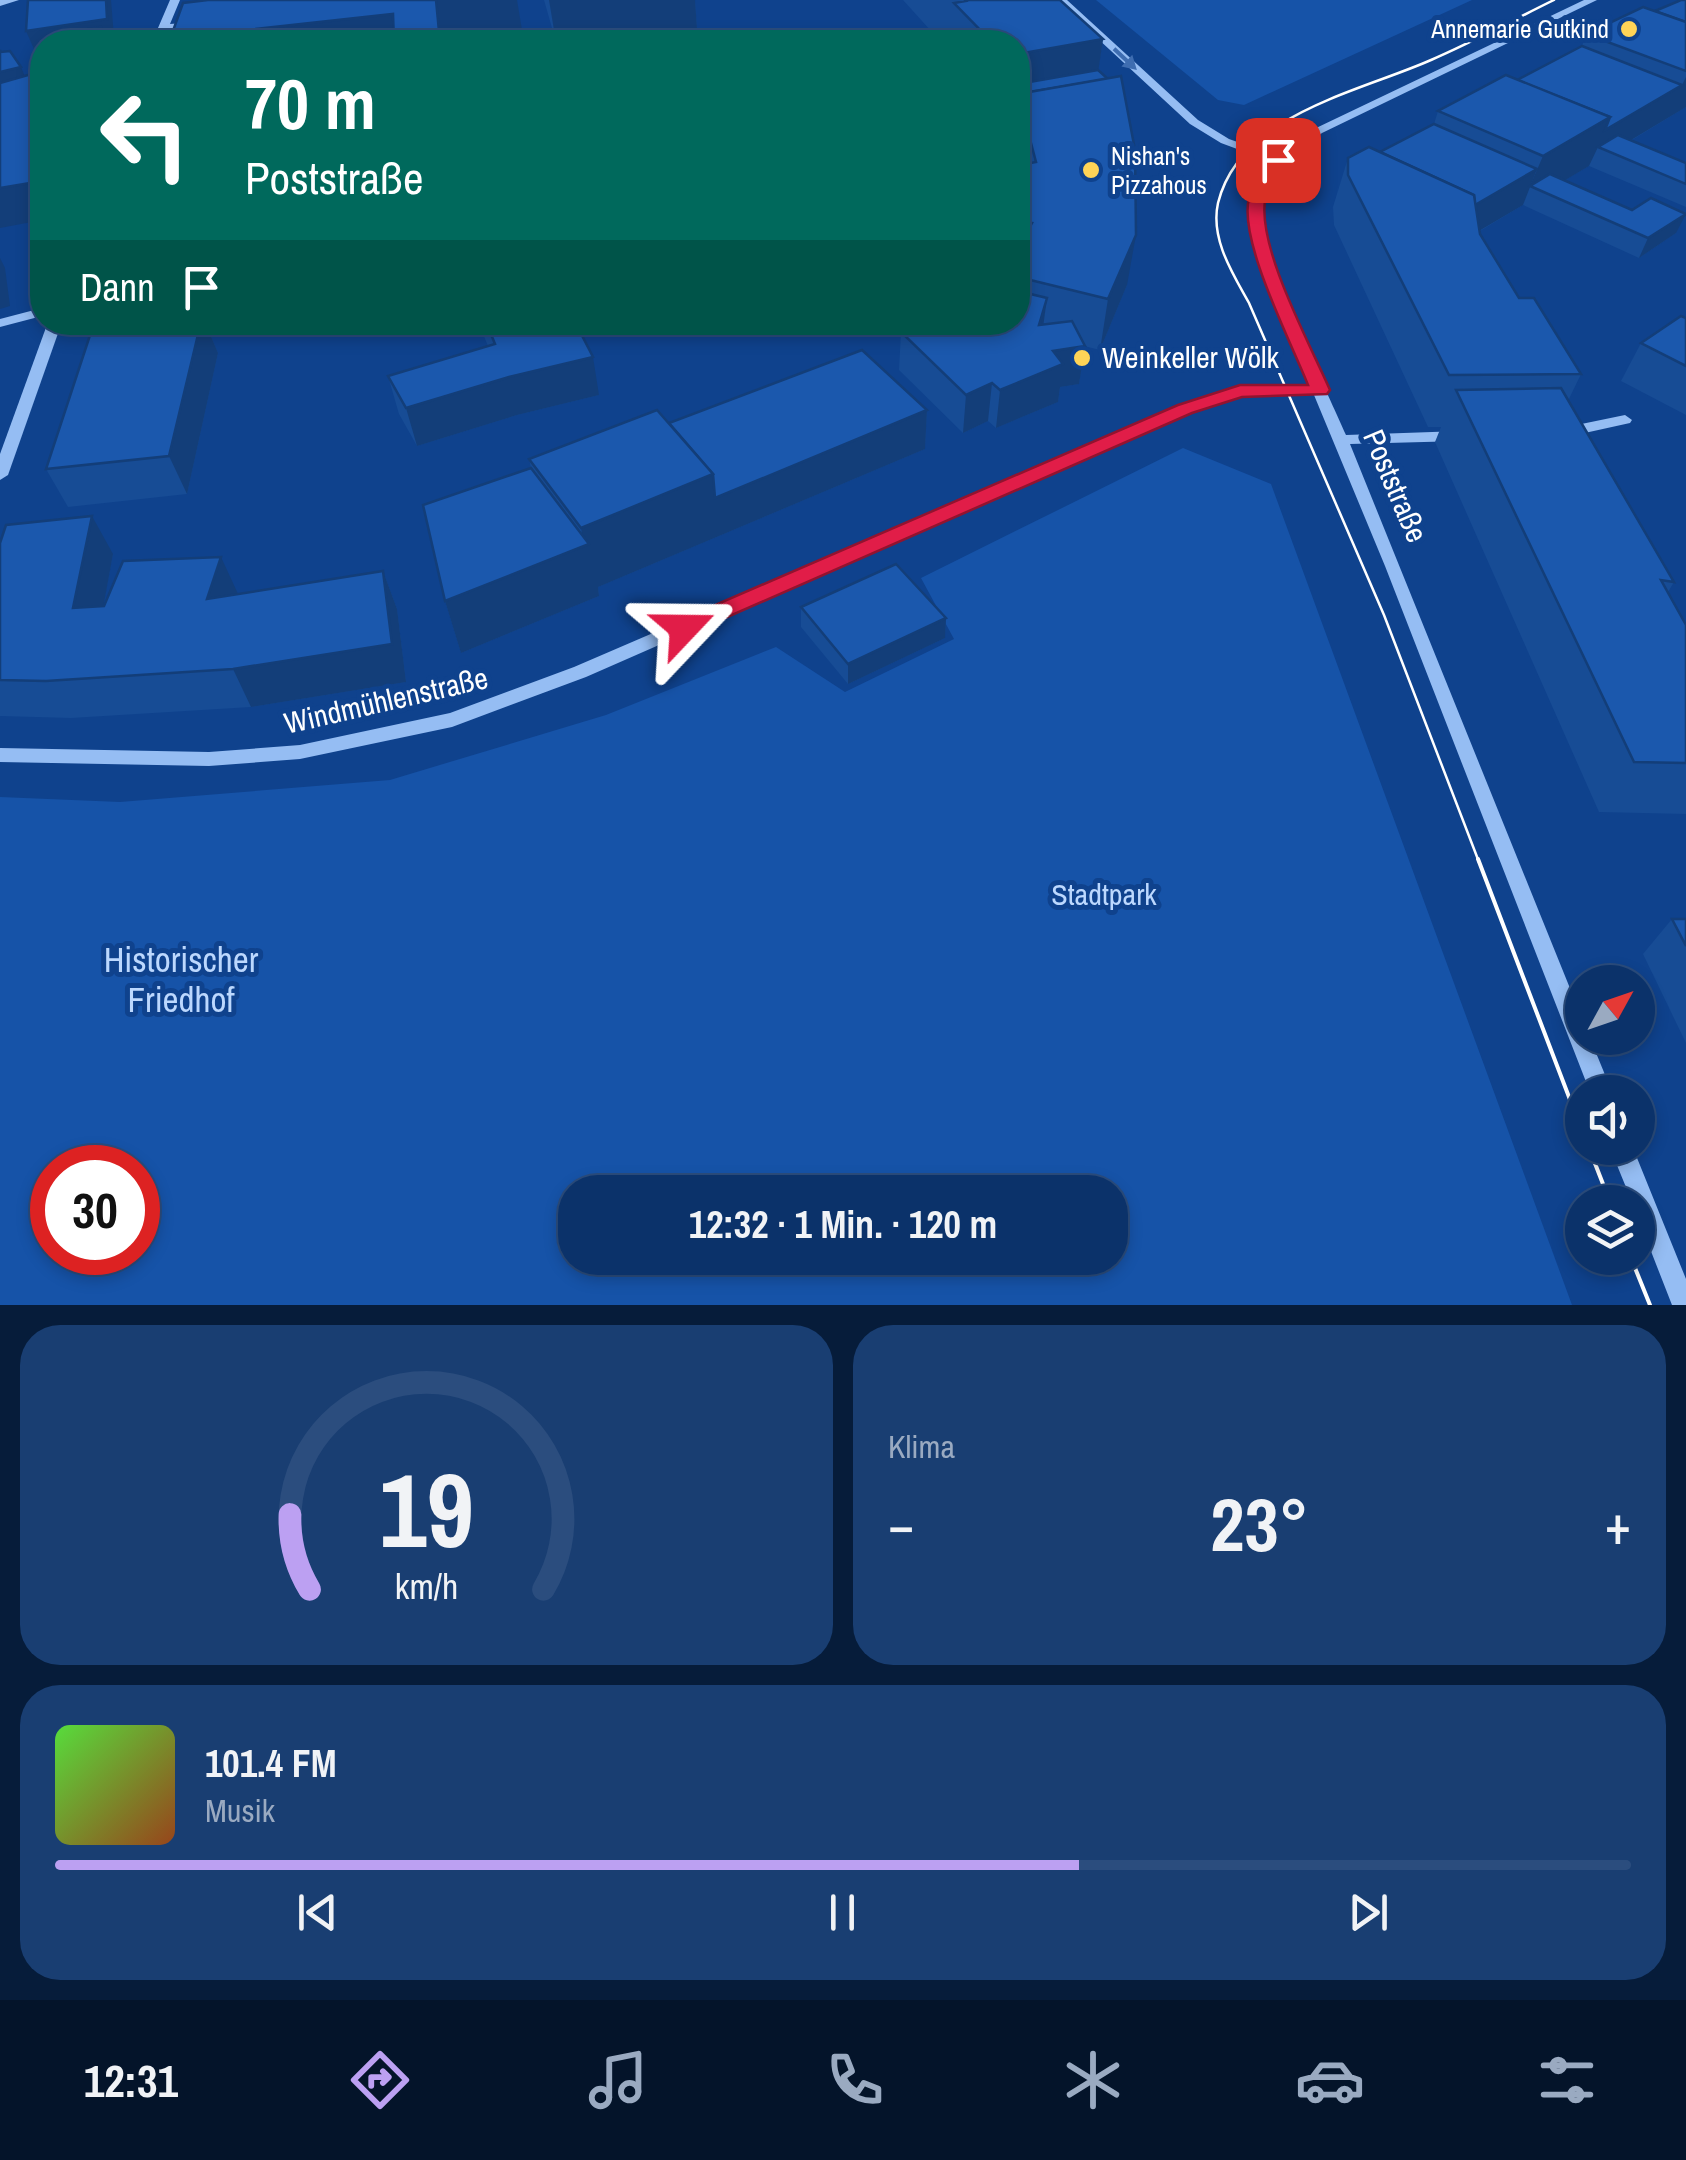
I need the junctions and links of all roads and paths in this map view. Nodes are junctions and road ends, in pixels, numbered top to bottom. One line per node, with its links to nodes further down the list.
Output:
1 (14, 0): 5 (street)
2 (174, 0): 7 (street)
3 (1061, 0): 8 (street, one-way to 8)
4 (1592, 0): 8 (street)
5 (0, 4)
6 (201, 24): 7 (street)
7 (162, 28)
8 (1278, 160): 12 (street, Poststraße)
9 (30, 315): 10 (street)
10 (0, 323)
11 (50, 335): 17 (street)
12 (1320, 390): 16 (street, Poststraße); 18 (street, Windmühlenstraße)
13 (1625, 420): 14 (street)
14 (1552, 434)
15 (1475, 436): 16 (street)
16 (1340, 440): 19 (street, Poststraße)
17 (0, 476)
18 (0, 756)
19 (1594, 1075)
20 (1629, 1165): 21 (street)
21 (1684, 1305)

